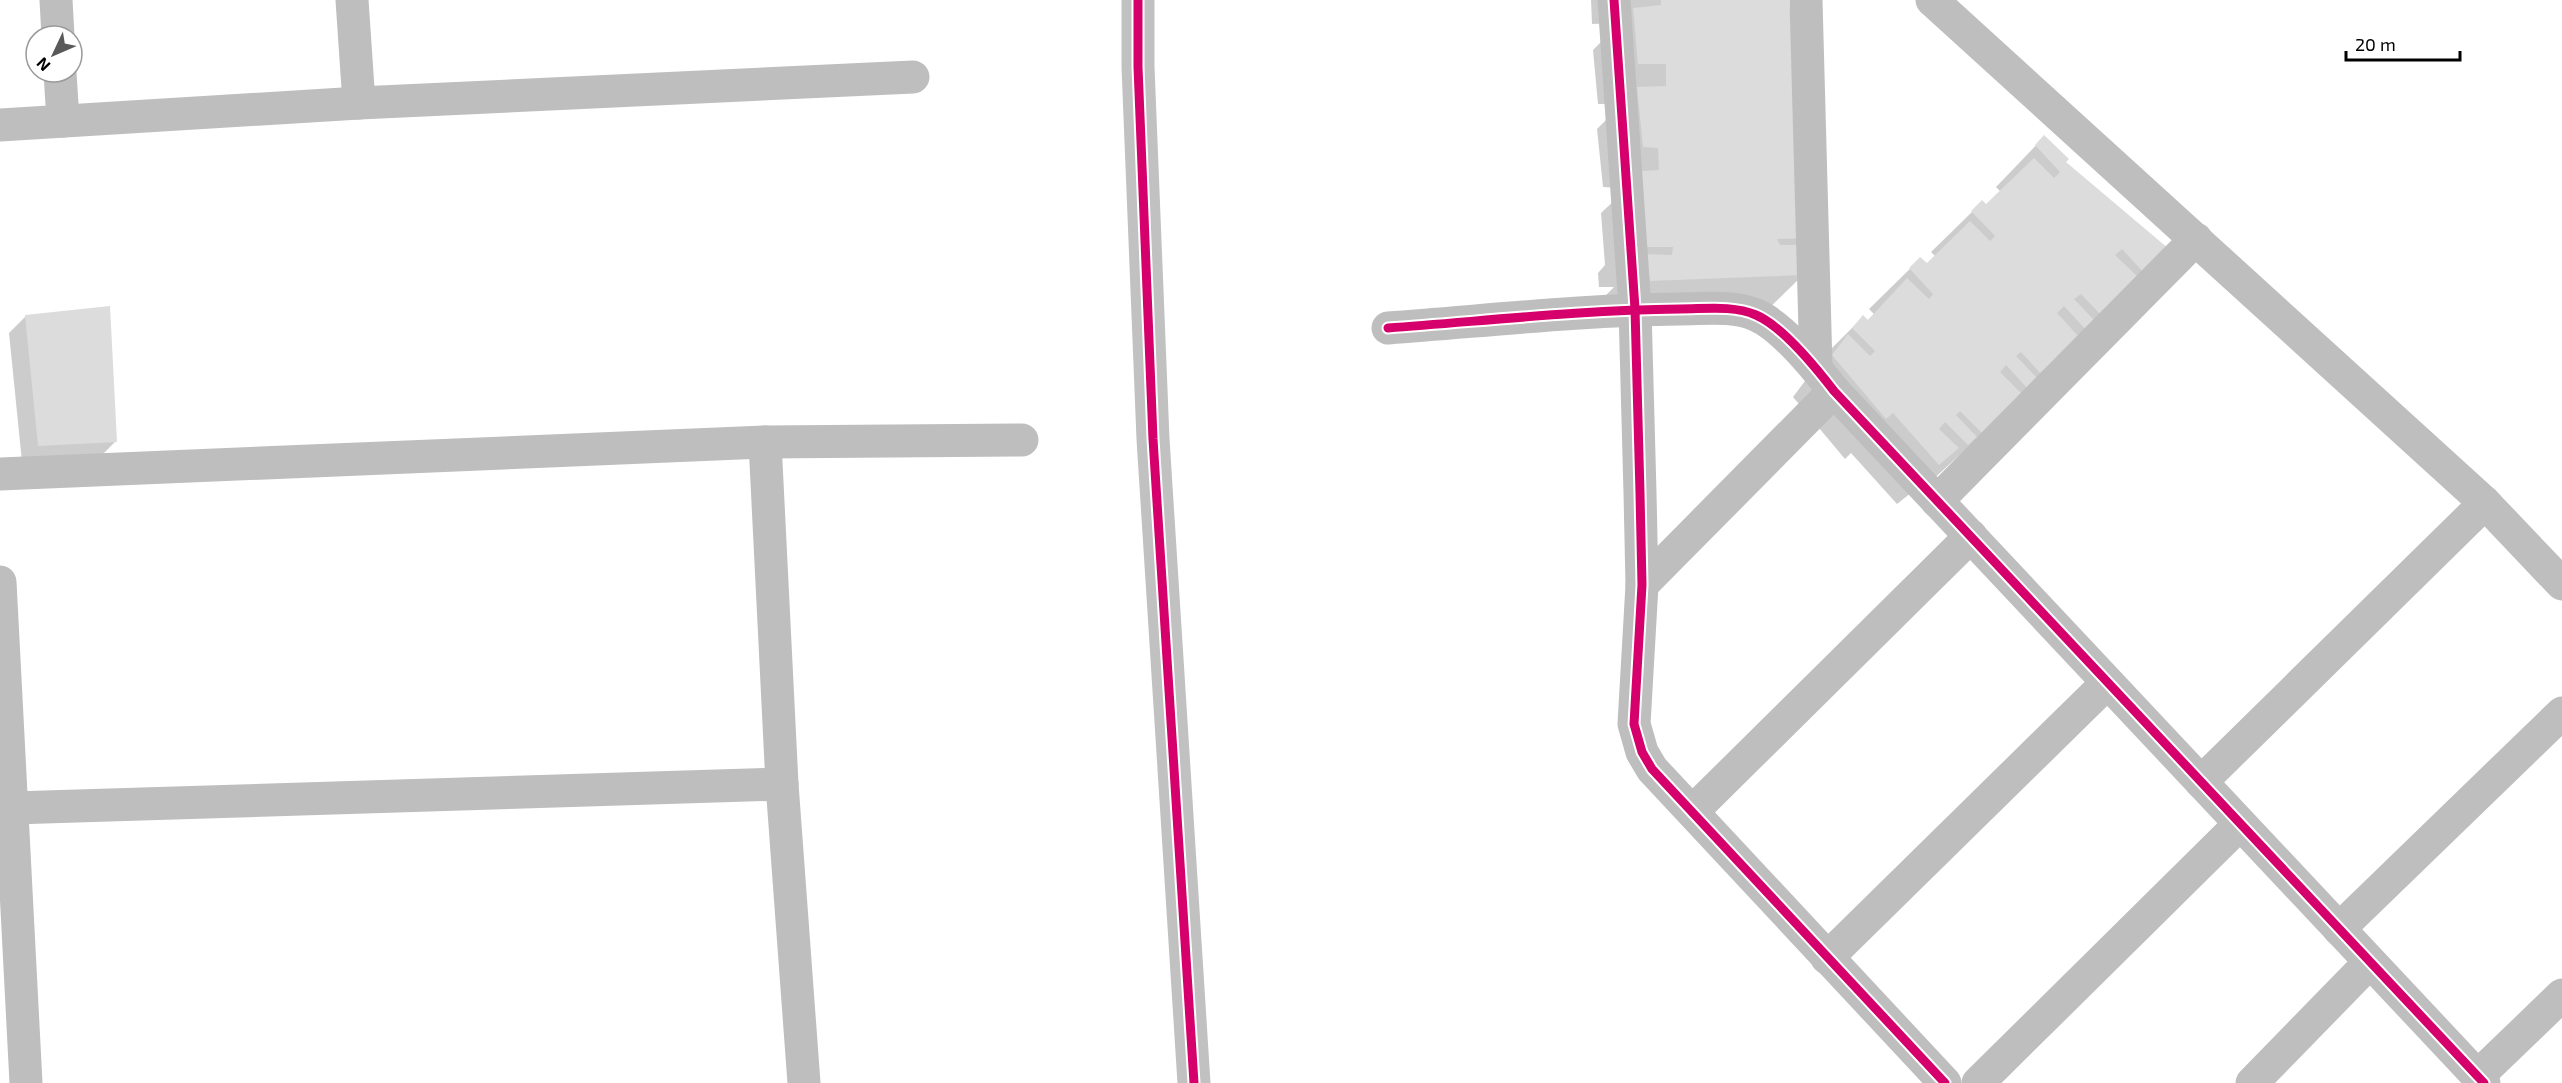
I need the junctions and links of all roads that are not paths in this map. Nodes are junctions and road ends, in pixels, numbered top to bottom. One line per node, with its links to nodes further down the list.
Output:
1 (56, 0): 7 (street)
2 (352, 0): 10 (street)
3 (1138, 0): 40 (street)
4 (1614, 0): 14 (street)
5 (1806, 0): 16 (street)
6 (1932, 0): 13 (street)
7 (57, 24)
8 (913, 77): 10 (street)
9 (61, 84): 11 (street)
10 (359, 103): 11 (street)
11 (63, 121): 12 (street)
12 (0, 125)
13 (2196, 239): 20 (street); 21 (street)
14 (1635, 309): 15 (street); 16 (street); 25 (street)
15 (1388, 328)
16 (1825, 379): 20 (street); 25 (street)
17 (1022, 440): 18 (street)
18 (765, 442): 19 (street); 29 (street)
19 (0, 474)
20 (1937, 501): 22 (street)
21 (2486, 503): 24 (street); 28 (street)
22 (1971, 537): 26 (street); 31 (street)
23 (0, 582): 30 (street)
24 (2562, 584)
25 (1642, 585): 31 (street)
26 (2107, 682): 28 (street); 34 (street)
27 (2562, 713): 33 (street)
28 (2201, 782): 32 (street)
29 (782, 784): 30 (street); 39 (street)
30 (12, 808): 38 (street)
31 (1692, 811): 34 (street)
32 (2240, 824): 33 (street); 42 (street)
33 (2339, 929): 35 (street)
34 (1827, 958): 41 (street)
35 (2370, 962): 37 (street); 43 (street)
36 (2562, 995): 37 (street)
37 (2481, 1080)
38 (26, 1083)
39 (804, 1083)
40 (1194, 1083)
41 (1945, 1083)
42 (1978, 1083)
43 (2252, 1083)

